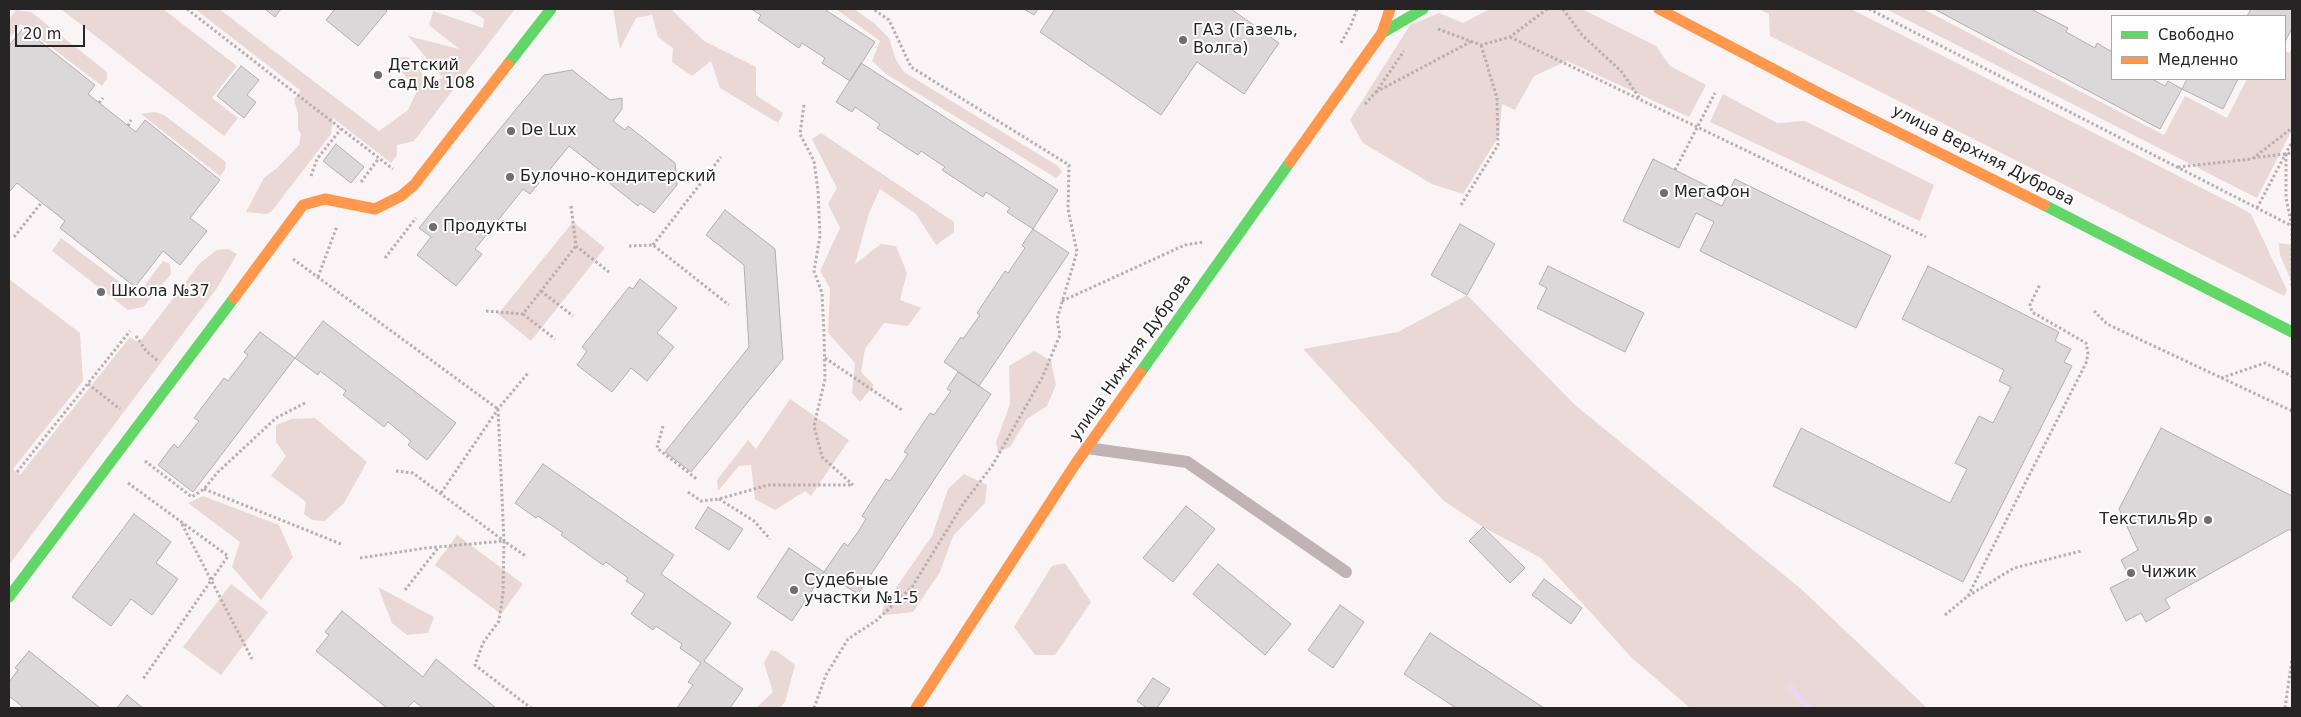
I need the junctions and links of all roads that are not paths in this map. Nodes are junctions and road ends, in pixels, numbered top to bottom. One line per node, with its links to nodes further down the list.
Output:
1 (551, 9): 9 (street)
2 (1390, 9): 5 (street, улица Нижняя Дуброва)
3 (1423, 9): 5 (street, улица Нижняя Дуброва)
4 (1659, 9): 6 (street, улица Верхняя Дуброва)
5 (1382, 33): 7 (street, улица Нижняя Дуброва)
6 (2292, 332)
7 (1087, 448): 8 (lane); 10 (street, улица Нижняя Дуброва)
8 (1346, 572)
9 (9, 597)
10 (916, 708)

